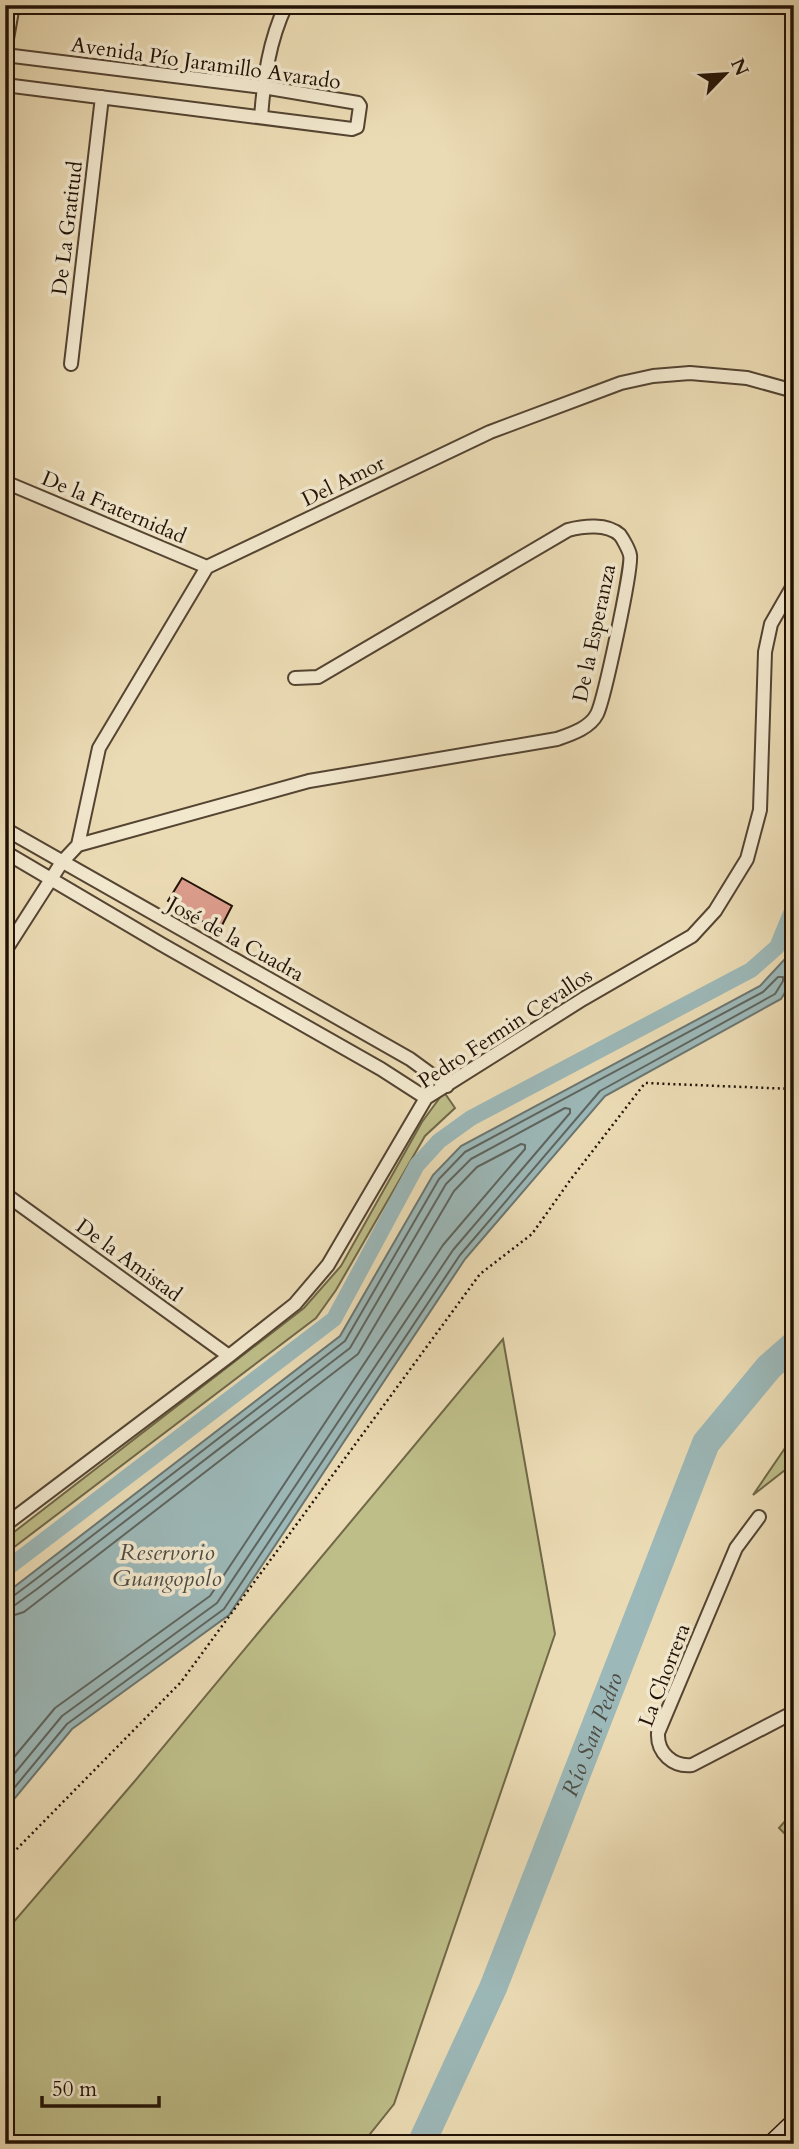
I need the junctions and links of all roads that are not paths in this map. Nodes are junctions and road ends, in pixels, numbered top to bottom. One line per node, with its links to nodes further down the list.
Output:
1 (13, 5): 3 (street)
2 (286, 5): 6 (street)
3 (5, 50)
4 (5, 55): 6 (street, Avenida Pío Jaramillo Avarado)
5 (5, 85): 7 (street, Avenida Pío Jaramillo Avarado)
6 (263, 87): 8 (street); 8 (street, Avenida Pío Jaramillo Avarado)
7 (102, 96): 8 (street, Avenida Pío Jaramillo Avarado); 9 (street, De La Gratitud)
8 (261, 117)
9 (71, 364)
10 (794, 391): 12 (street, Del Amor)
11 (5, 482): 12 (street, De la Fraternidad)
12 (207, 568): 16 (street)
13 (794, 584): 23 (street, Pedro Fermin Cevallos)
14 (295, 678): 16 (street, De la Esperanza)
15 (5, 829): 18 (street, José de la Cuadra)
16 (78, 845): 18 (street)
17 (5, 852): 19 (street, José de la Cuadra)
18 (62, 862): 19 (street); 21 (street, José de la Cuadra)
19 (52, 879): 20 (street); 22 (street, José de la Cuadra)
20 (5, 951)
21 (247, 967): 22 (street); 23 (street, José de la Cuadra)
22 (236, 987): 24 (street, José de la Cuadra)
23 (447, 1086): 24 (street, Pedro Fermin Cevallos)
24 (426, 1098): 26 (street, Pedro Fermin Cevallos)
25 (5, 1194): 26 (street, De la Amistad)
26 (229, 1356): 28 (street, Pedro Fermin Cevallos)
27 (759, 1517): 29 (street, La Chorrera)
28 (5, 1525)
29 (794, 1712)
30 (794, 2123): 31 (main road)
31 (772, 2144)

